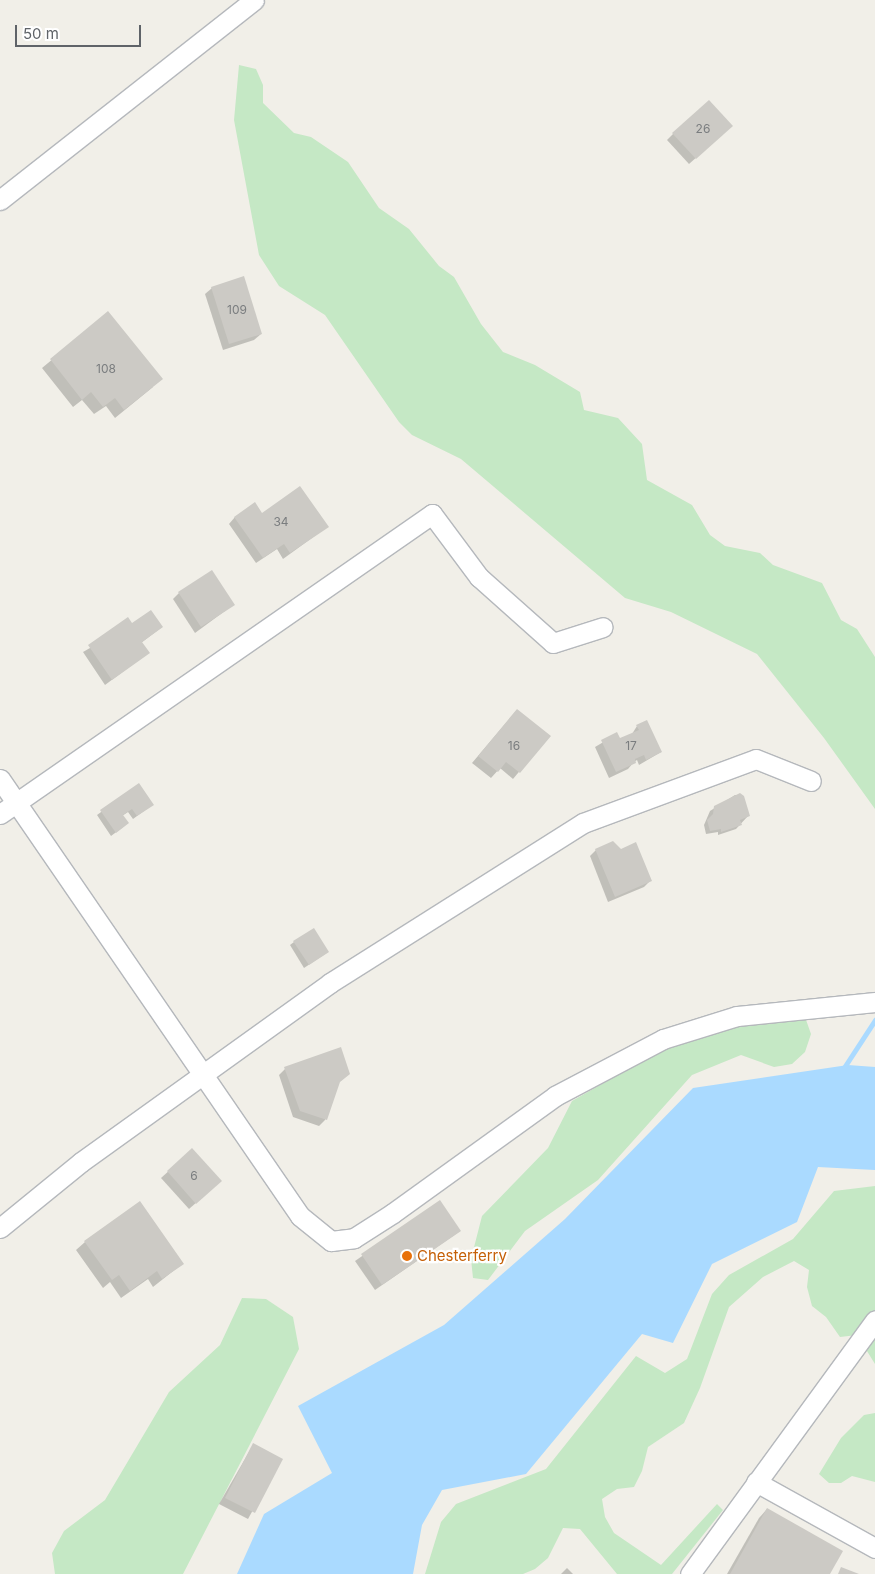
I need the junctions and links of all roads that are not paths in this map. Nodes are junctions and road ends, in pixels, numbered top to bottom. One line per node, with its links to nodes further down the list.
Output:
1 (254, 0): 2 (street)
2 (0, 200)
3 (603, 627): 6 (street)
4 (0, 778): 6 (street)
5 (811, 781): 9 (street)
6 (16, 802): 7 (street); 9 (street)
7 (0, 814)
8 (875, 1002): 9 (street)
9 (203, 1074): 10 (street)
10 (0, 1228)
11 (875, 1320): 12 (street)
12 (756, 1482): 13 (street); 14 (street)
13 (875, 1548)
14 (690, 1574)

